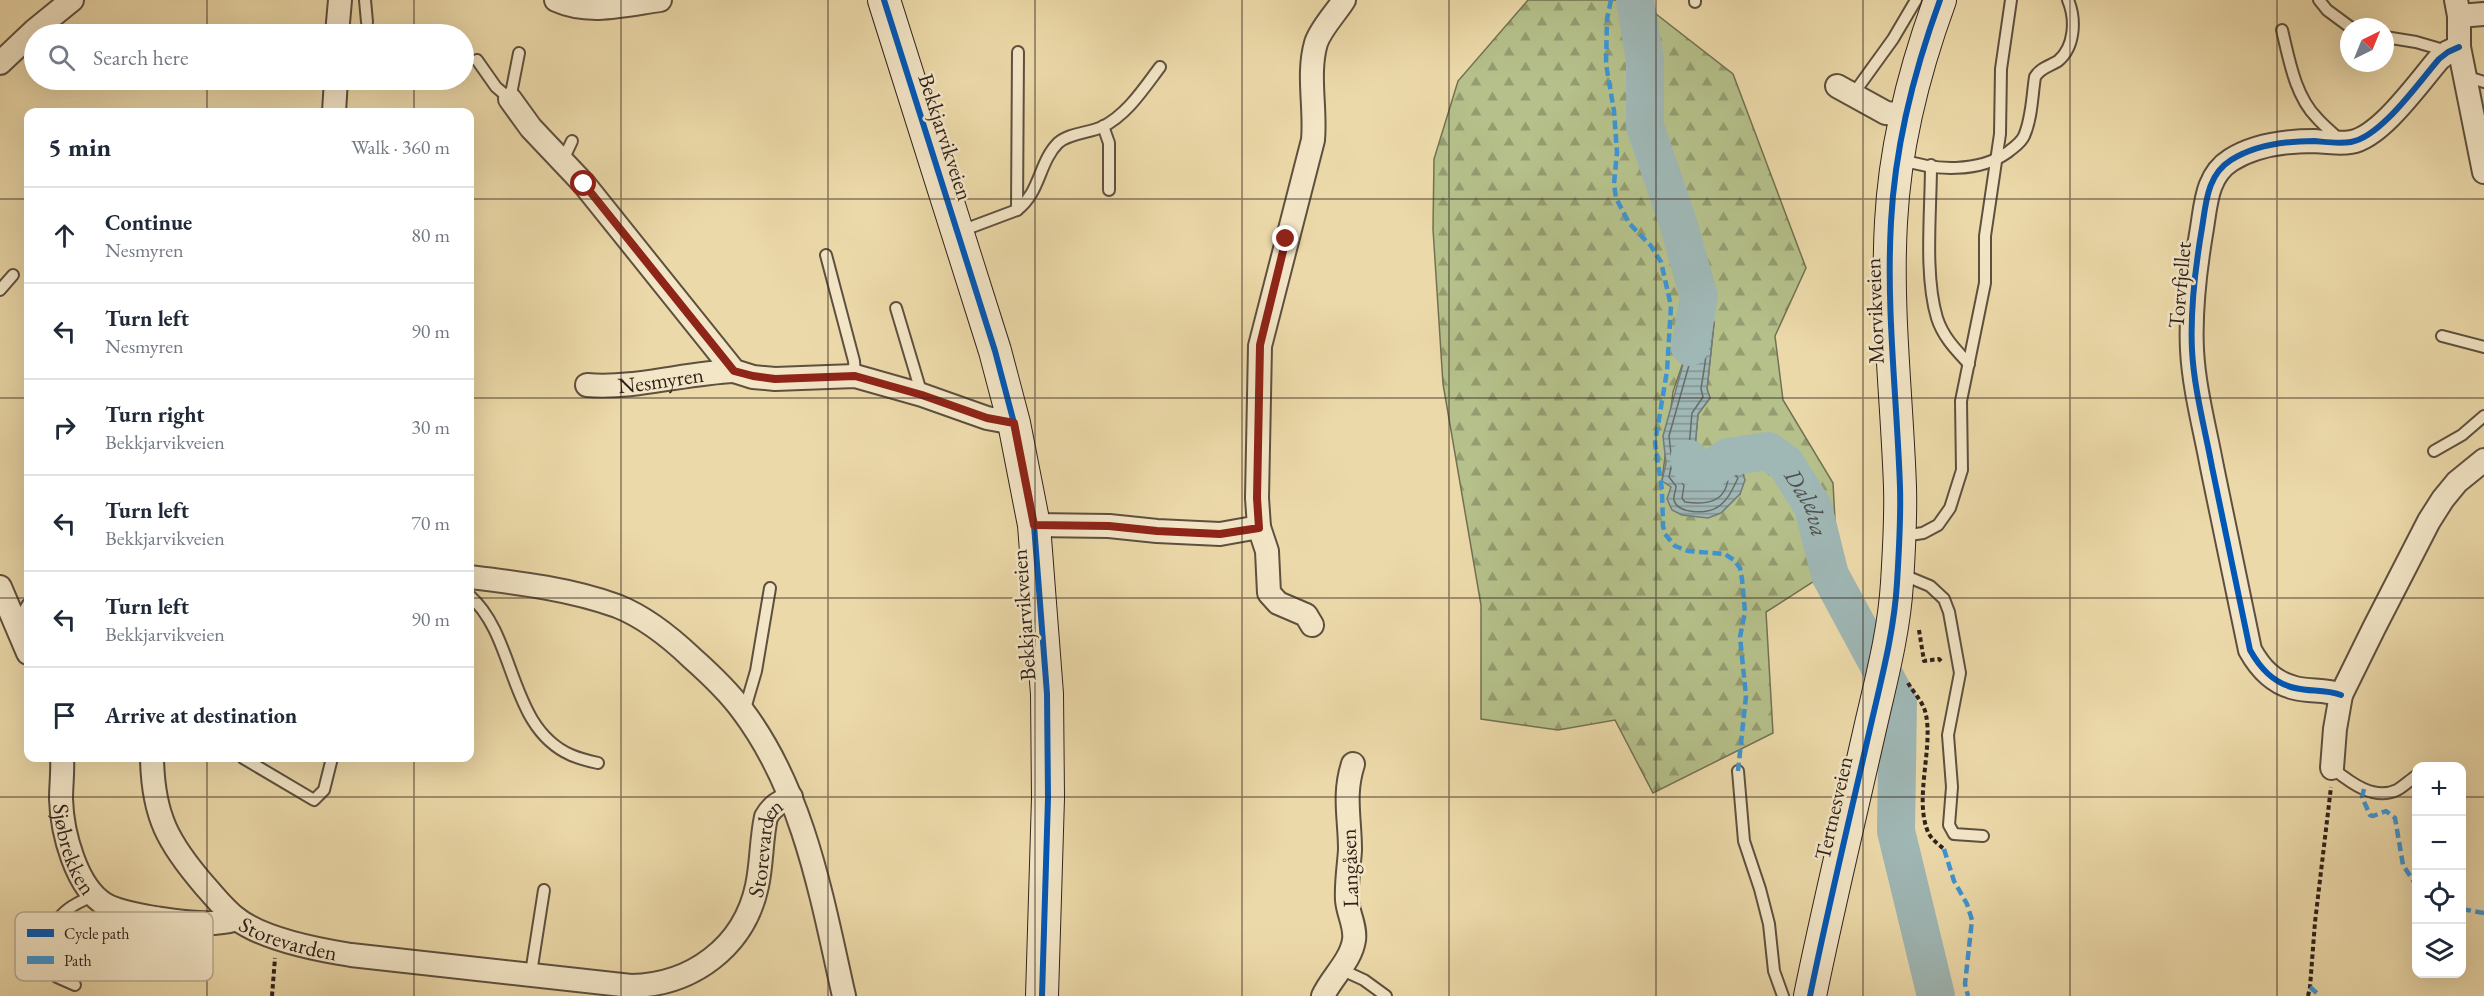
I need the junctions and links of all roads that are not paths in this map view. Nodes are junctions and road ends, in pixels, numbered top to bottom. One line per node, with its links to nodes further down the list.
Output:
1 (340, 0): 18 (street)
2 (365, 0): 16 (lane)
3 (556, 0): 4 (street)
4 (660, 0)
5 (884, 0): 44 (street, Bekkjarvikveien)
6 (1344, 0): 61 (street)
7 (1916, 0): 29 (lane)
8 (1940, 0): 33 (street, Morvikveien)
9 (2011, 0): 38 (lane)
10 (2068, 0): 38 (lane)
11 (2319, 0): 15 (lane)
12 (69, 1): 17 (street)
13 (2458, 8): 14 (street); 22 (street)
14 (2484, 14)
15 (2340, 20)
16 (367, 22)
17 (42, 24)
18 (338, 24)
19 (2282, 30): 36 (lane)
20 (2394, 38): 22 (lane)
21 (24, 40): 26 (street)
22 (2453, 49): 28 (street); 36 (street, Torvfjellet)
23 (1018, 52): 43 (lane)
24 (519, 53): 31 (lane)
25 (477, 60): 31 (lane)
26 (0, 63)
27 (1160, 67): 34 (lane)
28 (2475, 79): 41 (street)
29 (1845, 89): 33 (street)
30 (335, 90): 32 (street)
31 (510, 99): 39 (street, Nesmyren)
32 (334, 108)
33 (1906, 115): 37 (street, Morvikveien)
34 (1103, 126): 42 (lane); 43 (lane)
35 (572, 141): 39 (lane)
36 (2343, 142): 71 (street, Torvfjellet)
37 (1898, 158): 40 (lane); 62 (street, Morvikveien)
38 (1996, 160): 40 (lane); 51 (lane)
39 (562, 162): 52 (street, Nesmyren)
40 (1931, 165): 51 (lane)
41 (2484, 172)
42 (1109, 190)
43 (1017, 210): 44 (lane, Bekkjarvikveien)
44 (958, 232): 57 (street, Bekkjarvikveien)
45 (825, 255): 53 (lane)
46 (14, 275): 47 (lane)
47 (0, 290)
48 (896, 308): 55 (lane)
49 (2442, 336): 50 (lane)
50 (2484, 347)
51 (1969, 364): 62 (lane)
52 (734, 371): 53 (street, Nesmyren); 54 (street, Nesmyren)
53 (855, 376): 55 (street, Nesmyren)
54 (587, 385)
55 (922, 395): 57 (street, Nesmyren)
56 (2484, 416): 58 (lane)
57 (1014, 423): 60 (street, Bekkjarvikveien)
58 (2434, 451)
59 (2484, 460): 71 (street)
60 (1034, 525): 61 (street, Bekkjarvikveien); 96 (street, Bekkjarvikveien)
61 (1259, 528): 69 (street)
62 (1899, 536): 63 (street, Morvikveien)
63 (1898, 573): 70 (street, Morvikveien); 83 (lane)
64 (474, 579): 72 (street, Storevarden)
65 (0, 587): 68 (street)
66 (770, 588): 72 (lane)
67 (474, 601): 77 (lane)
68 (23, 613)
69 (1312, 625)
70 (1904, 626): 94 (street, Tertnesveien)
71 (2341, 695): 79 (street)
72 (744, 712): 82 (street, Storevarden)
73 (62, 762): 85 (street, Sjøbrekken)
74 (152, 762): 88 (street, Storevarden)
75 (250, 762): 76 (lane)
76 (331, 762)
77 (598, 763)
78 (1353, 764): 90 (street, Langåsen)
79 (2332, 768): 81 (lane)
80 (1738, 771): 94 (lane, Tertnesveien)
81 (2412, 779)
82 (791, 797): 91 (street, Storevarden); 95 (street, Storevarden)
83 (1983, 836)
84 (544, 890): 91 (lane)
85 (94, 896): 86 (lane); 87 (street, Sjøbrekken)
86 (64, 912)
87 (128, 912)
88 (237, 919): 89 (street, Sjøbrekken); 91 (street, Storevarden)
89 (213, 923)
90 (1340, 969): 97 (street, Langåsen); 98 (lane)
91 (531, 973)
92 (66, 981): 93 (lane)
93 (75, 985)
94 (1806, 993)
95 (844, 996)
96 (1042, 996)
97 (1323, 996)
98 (1386, 996)

